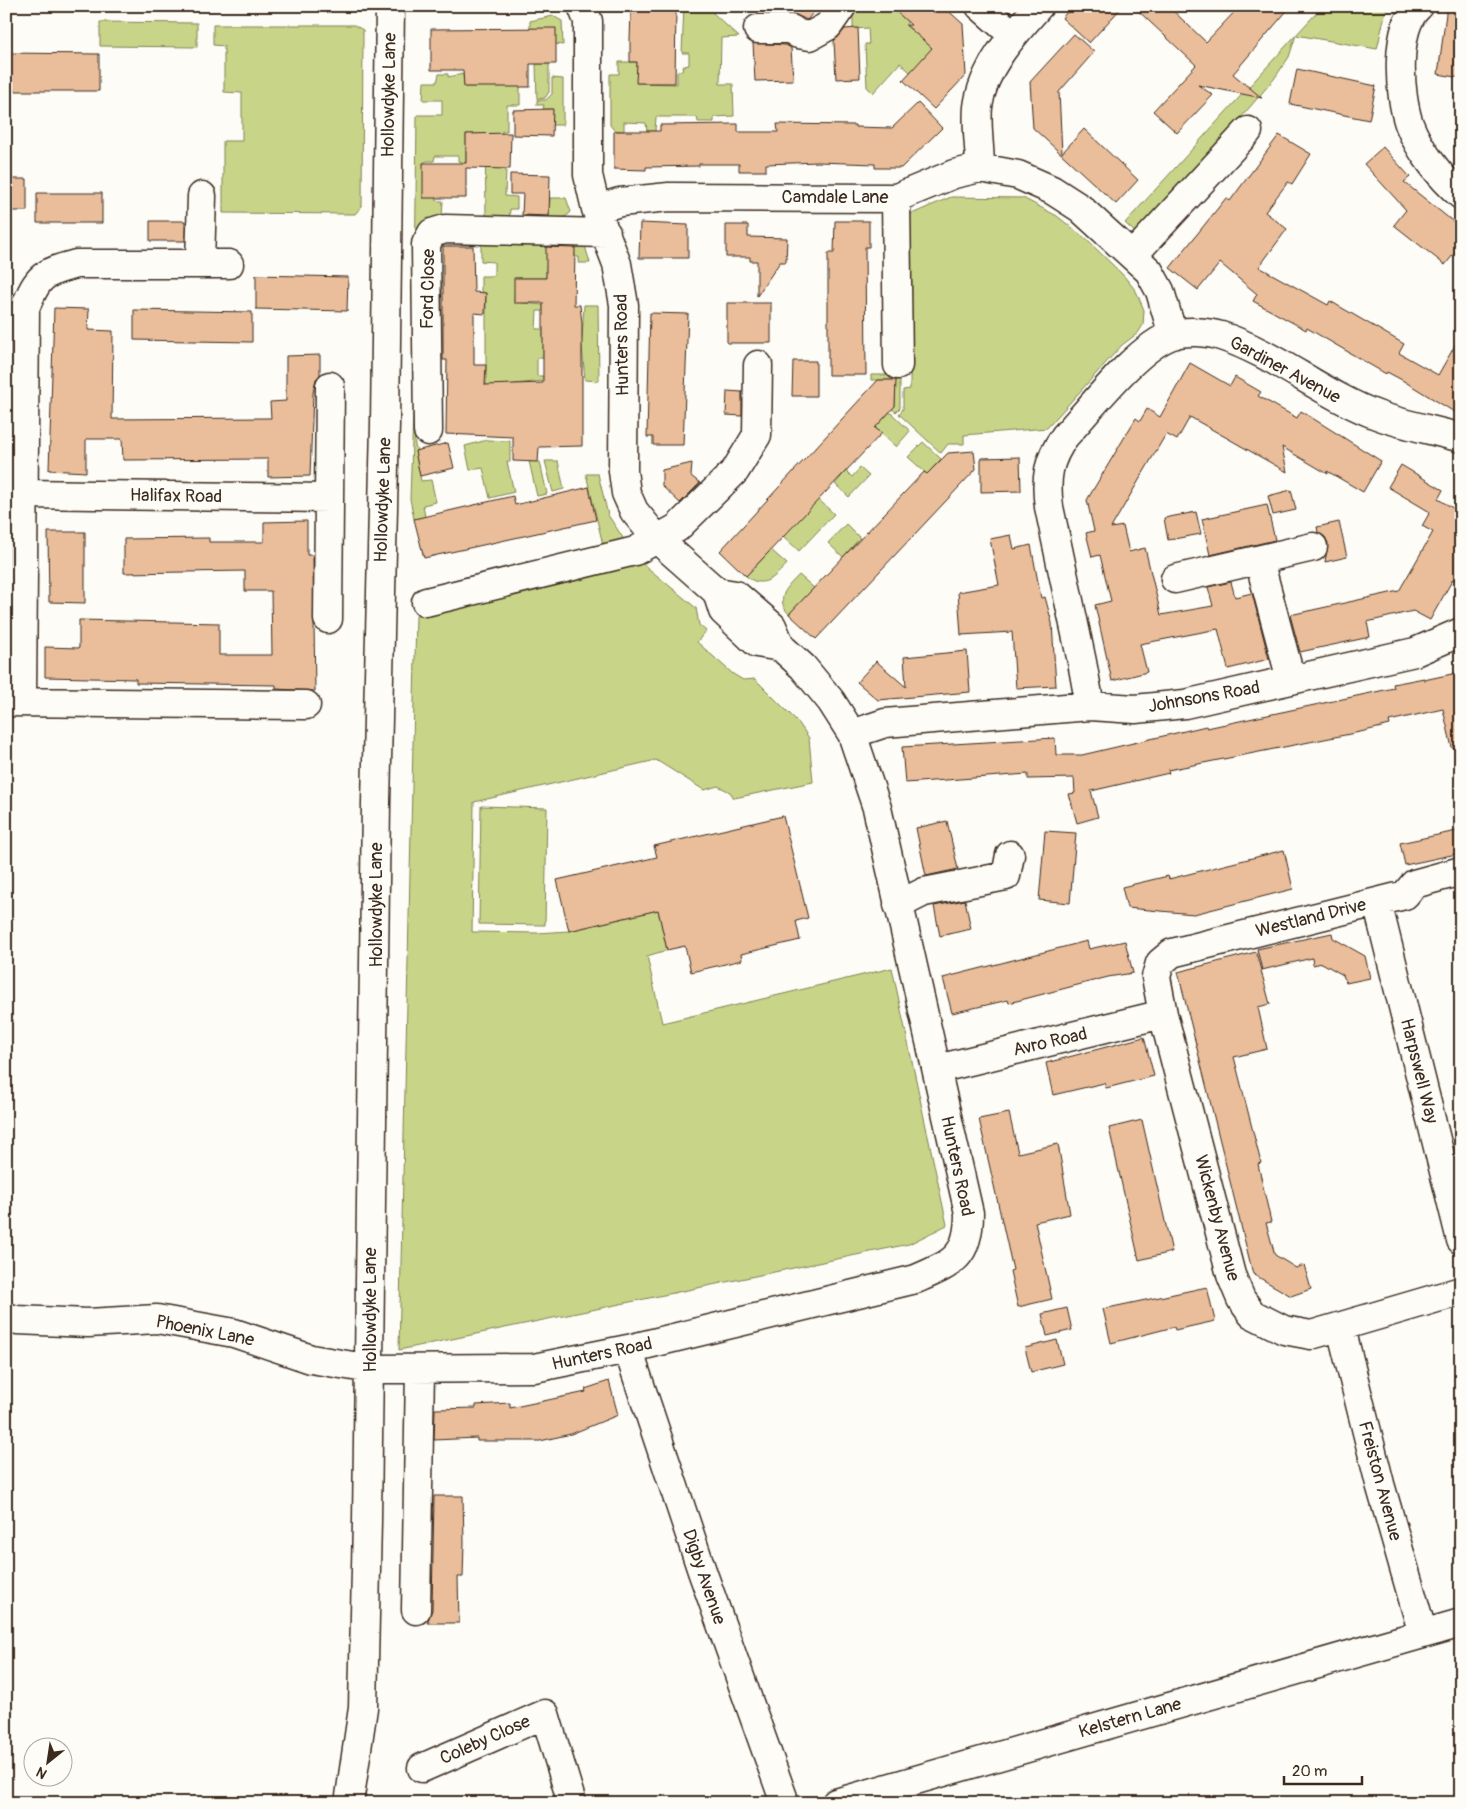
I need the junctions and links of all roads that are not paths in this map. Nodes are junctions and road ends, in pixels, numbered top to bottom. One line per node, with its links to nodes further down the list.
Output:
1 (390, 6): 52 (street, Hollowdyke Lane)
2 (582, 6): 14 (street, Hunters Road)
3 (842, 6): 7 (street)
4 (980, 6): 8 (street)
5 (1039, 6): 8 (street)
6 (1412, 9): 11 (street)
7 (758, 28)
8 (1013, 35): 10 (street)
9 (1248, 131): 16 (street)
10 (980, 168): 13 (street, Camdale Lane); 16 (street, Camdale Lane)
11 (1461, 195)
12 (202, 196): 17 (street)
13 (896, 198): 14 (street, Camdale Lane); 21 (street)
14 (596, 209): 15 (street, Hunters Road)
15 (606, 234): 24 (street, Ford Close); 28 (street, Hunters Road)
16 (1133, 255): 19 (street, Camdale Lane)
17 (200, 263): 18 (street); 23 (street)
18 (229, 264)
19 (1173, 335): 25 (street, Gardiner Avenue); 38 (street, Gardiner Avenue)
20 (758, 365): 28 (street)
21 (898, 365)
22 (330, 386): 27 (street)
23 (15, 406): 26 (street)
24 (428, 431)
25 (1461, 438)
26 (22, 494): 27 (street, Halifax Road); 36 (street)
27 (329, 498): 33 (street)
28 (657, 539): 32 (street); 39 (street, Hunters Road)
29 (1313, 547): 30 (street)
30 (1259, 560): 31 (street); 35 (street)
31 (1175, 579)
32 (426, 602)
33 (328, 619)
34 (1461, 632): 35 (street, Johnsons Road)
35 (1291, 680): 38 (street, Johnsons Road)
36 (14, 702): 37 (street)
37 (306, 705)
38 (1090, 706): 39 (street, Johnsons Road)
39 (852, 734): 43 (street, Hunters Road)
40 (1010, 855): 43 (street)
41 (1461, 871): 42 (street, Westland Drive)
42 (1377, 902): 44 (street, Westland Drive); 47 (street, Harpswell Way)
43 (898, 905): 46 (street, Hunters Road)
44 (1160, 963): 45 (street, Wickenby Avenue)
45 (1163, 1014): 46 (street, Avro Road); 50 (street, Wickenby Avenue)
46 (937, 1069): 51 (street, Hunters Road)
47 (1461, 1240)
48 (1461, 1291): 50 (street, Wickenby Avenue)
49 (6, 1317): 52 (street, Phoenix Lane)
50 (1341, 1328): 56 (street, Freiston Avenue)
51 (628, 1349): 53 (street, Hunters Road); 60 (street, Digby Avenue)
52 (371, 1369): 53 (street, Hunters Road); 58 (street, Hollowdyke Lane)
53 (420, 1369): 54 (street)
54 (416, 1610)
55 (1461, 1623): 56 (street, Kelstern Lane)
56 (1423, 1634): 61 (street, Kelstern Lane)
57 (422, 1768): 59 (street, Coleby Close)
58 (349, 1803)
59 (572, 1803)
60 (785, 1803)
61 (836, 1803)

